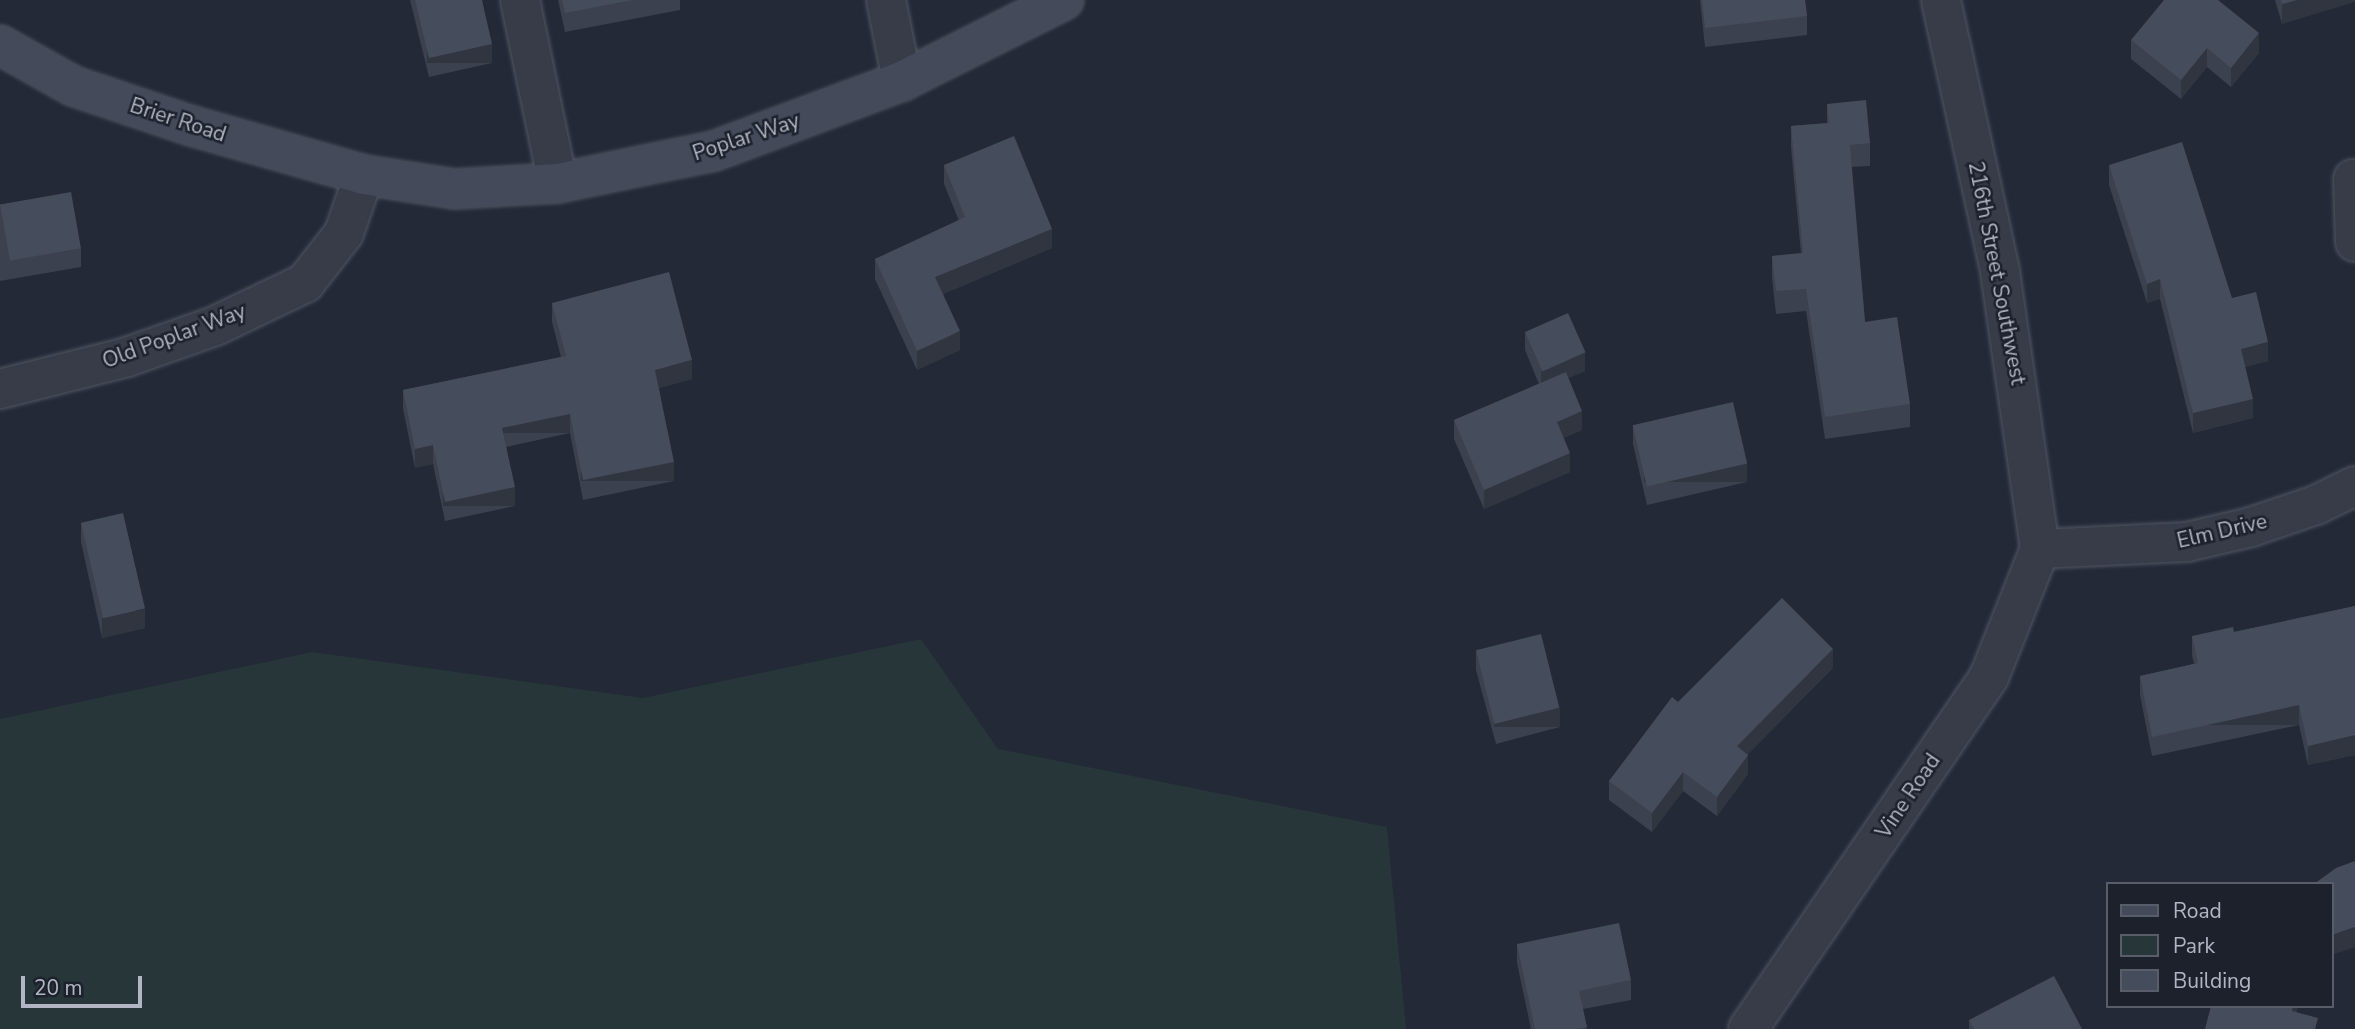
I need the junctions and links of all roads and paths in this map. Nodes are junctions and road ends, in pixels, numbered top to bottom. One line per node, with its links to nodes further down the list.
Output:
1 (520, 0): 9 (street)
2 (886, 0): 6 (street)
3 (1063, 0): 6 (main road, Poplar Way)
4 (1941, 0): 13 (street, 216th Street Southwest)
5 (0, 45): 7 (main road, Brier Road)
6 (902, 81): 9 (main road, Poplar Way)
7 (364, 175): 9 (main road, Poplar Way); 11 (street, Old Poplar Way)
8 (2353, 179): 10 (street)
9 (558, 183)
10 (2355, 242)
11 (0, 389)
12 (2355, 486): 13 (street, Elm Drive)
13 (2040, 549): 14 (street, Vine Road)
14 (1756, 1026)

